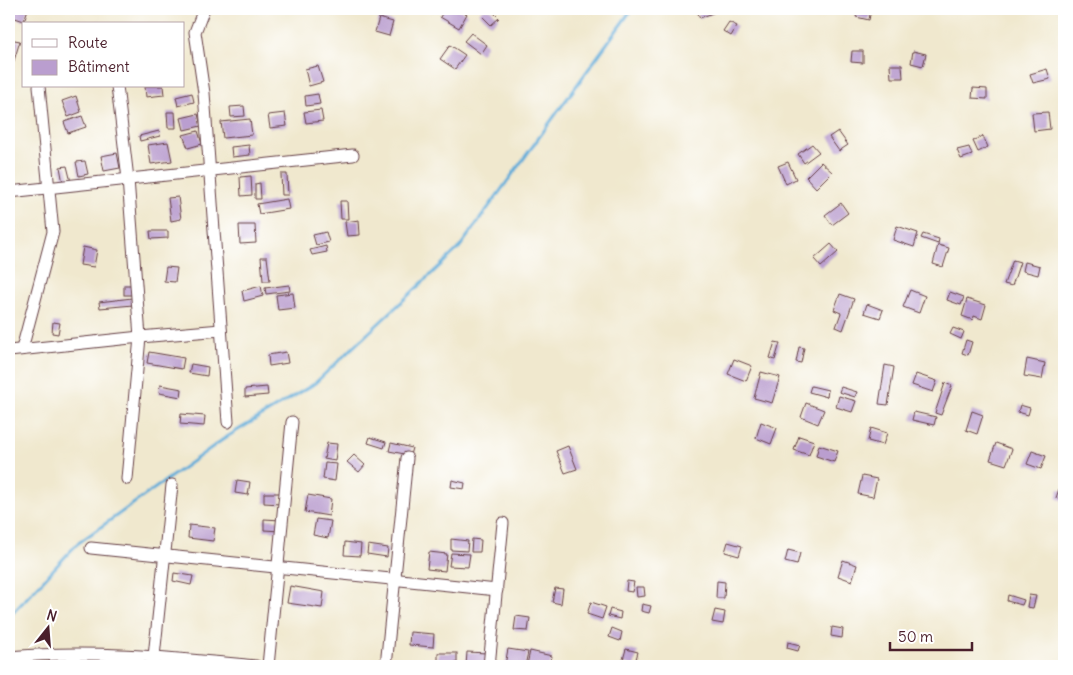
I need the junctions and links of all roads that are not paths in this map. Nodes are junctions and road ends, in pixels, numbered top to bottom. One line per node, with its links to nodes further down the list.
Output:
1 (204, 9): 5 (street)
2 (39, 88): 7 (street)
3 (116, 88): 6 (street)
4 (354, 155): 5 (street)
5 (209, 170): 6 (street); 9 (street)
6 (128, 179): 7 (street); 10 (street)
7 (48, 188): 8 (street); 11 (street)
8 (9, 192)
9 (221, 330): 10 (street); 13 (street)
10 (140, 337): 11 (street); 16 (street)
11 (22, 350): 12 (street)
12 (9, 351)
13 (228, 422)
14 (292, 422): 21 (street)
15 (407, 458): 22 (street)
16 (127, 480)
17 (172, 485): 20 (street)
18 (503, 523): 23 (street)
19 (91, 548): 20 (street)
20 (164, 556): 21 (street); 25 (street)
21 (278, 567): 22 (street); 27 (street)
22 (395, 579): 23 (street); 28 (street)
23 (497, 590): 29 (street)
24 (9, 657): 25 (street)
25 (154, 661): 26 (street)
26 (256, 666)
27 (268, 666)
28 (386, 666)
29 (489, 666)

